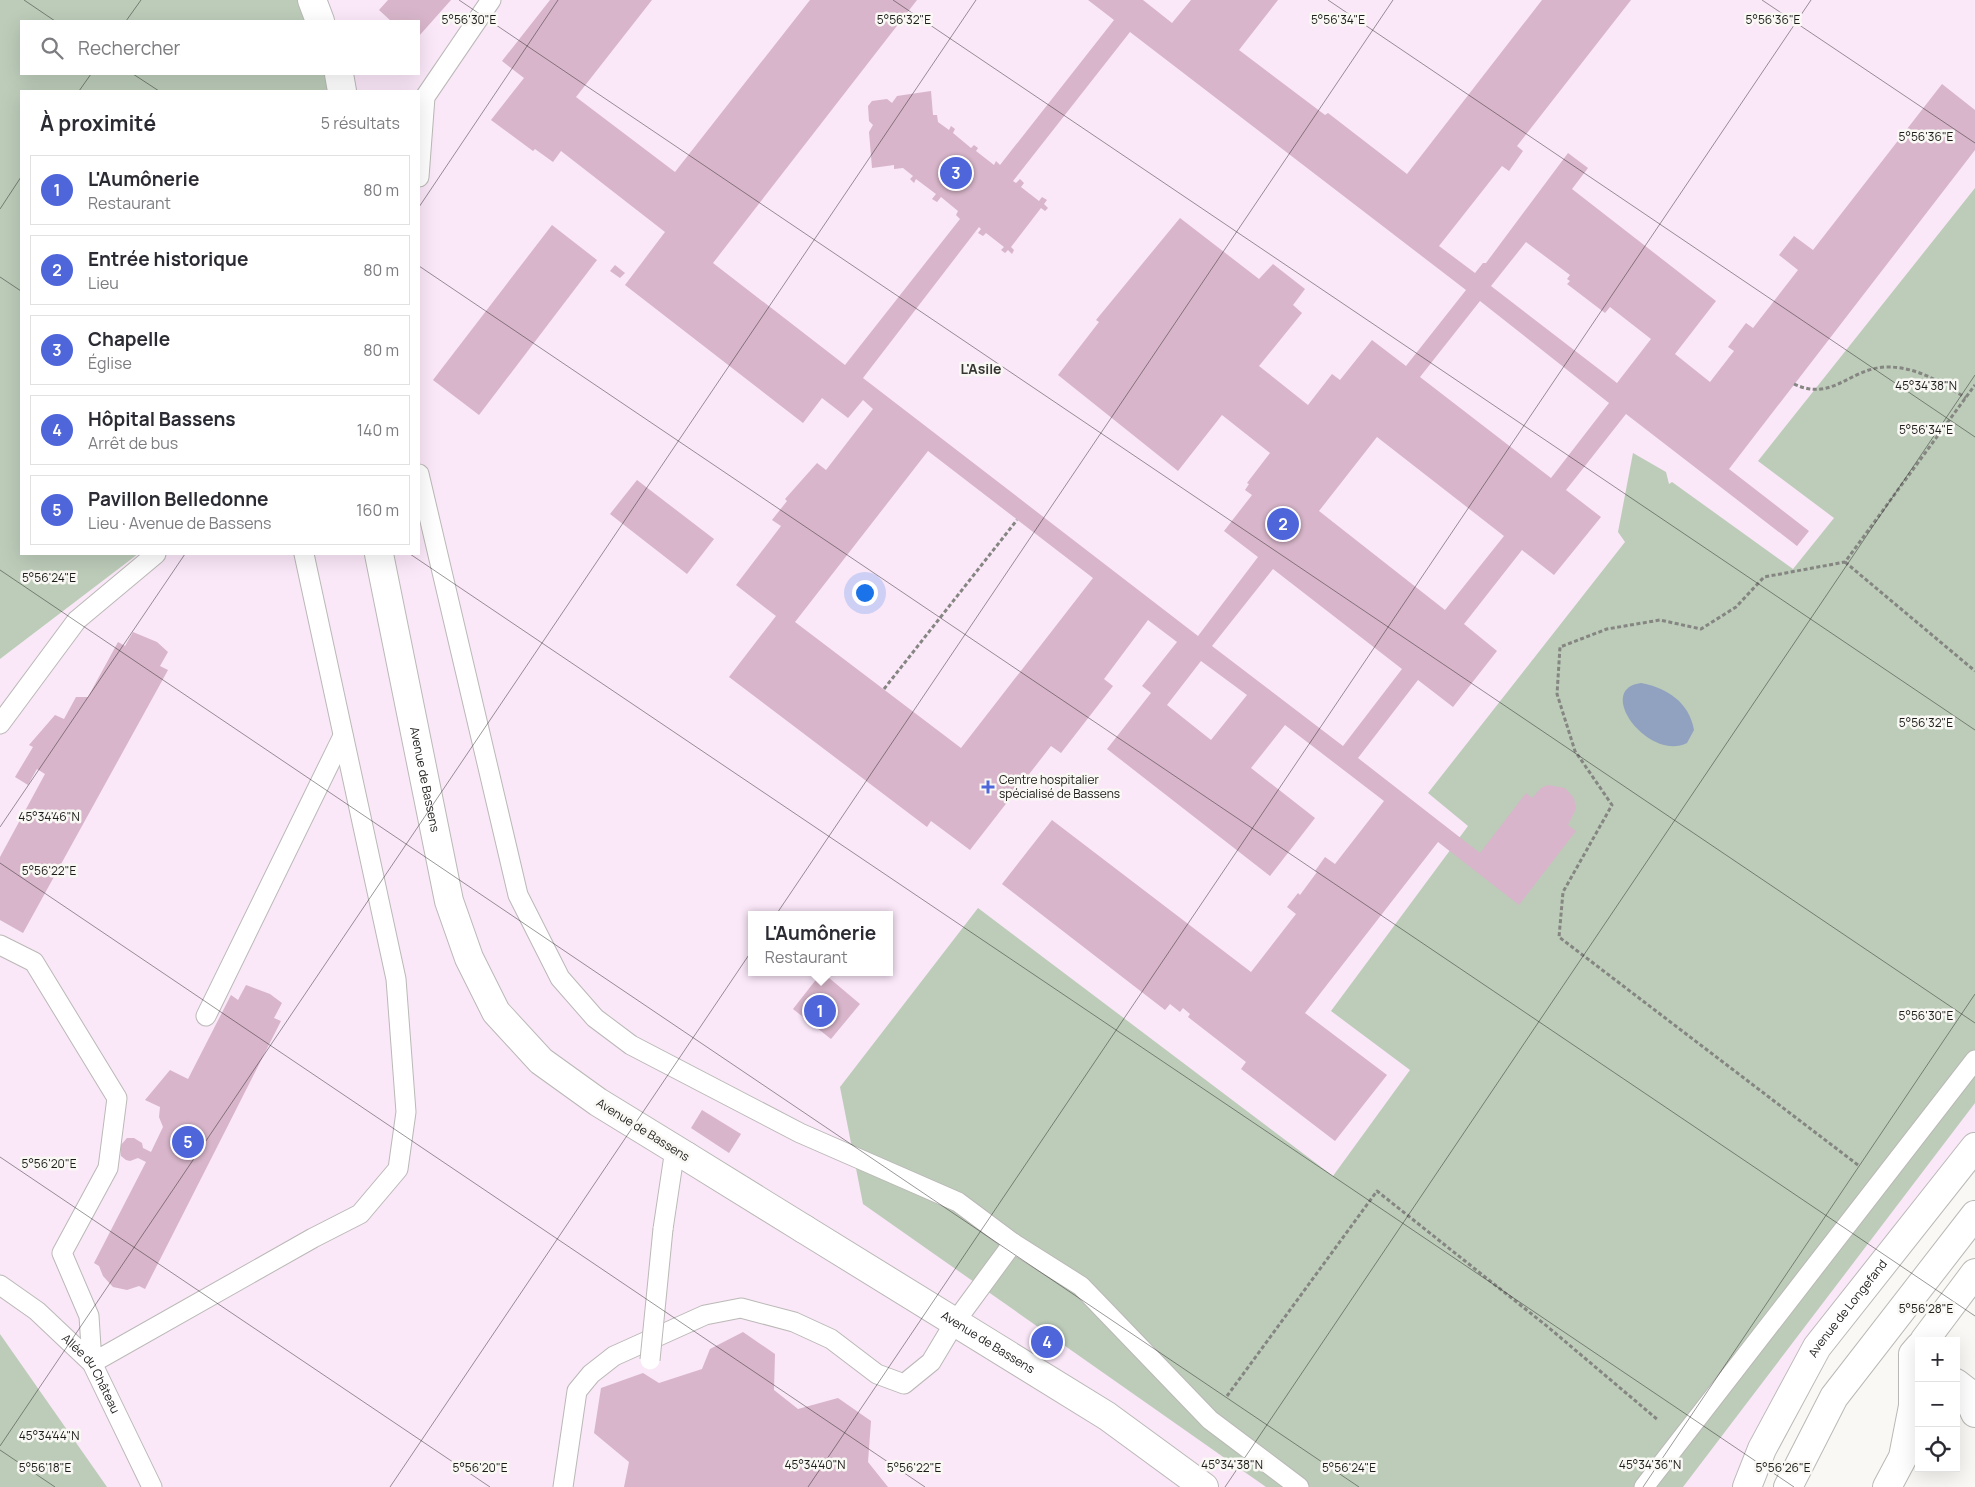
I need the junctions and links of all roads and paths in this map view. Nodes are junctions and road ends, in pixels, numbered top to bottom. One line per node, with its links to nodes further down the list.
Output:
1 (312, 0): 3 (main road)
2 (491, 0): 6 (lane)
3 (320, 20)
4 (339, 75): 5 (main road)
5 (342, 90)
6 (420, 161)
7 (1794, 384): 9 (path)
8 (1975, 386): 9 (path)
9 (1966, 398): 15 (path)
10 (420, 478): 27 (lane)
11 (1017, 520): 17 (path)
12 (155, 555): 18 (lane)
13 (304, 555): 19 (lane)
14 (380, 555): 24 (main road, Avenue de Bassens)
15 (1845, 562): 16 (path); 25 (path)
16 (1975, 671)
17 (884, 689)
18 (0, 724)
19 (343, 736): 21 (lane); 34 (lane)
20 (0, 945): 34 (lane)
21 (206, 1016)
22 (1975, 1060): 25 (lane)
23 (1975, 1147): 44 (main road, Avenue de Longefand)
24 (680, 1153): 30 (main road, Avenue de Bassens); 33 (lane, bridge)
25 (1880, 1182): 38 (lane)
26 (1975, 1214): 45 (main road)
27 (1014, 1243): 30 (lane); 37 (lane)
28 (1975, 1273): 31 (main road)
29 (0, 1285): 34 (lane, Allée du Château)
30 (955, 1322): 40 (lane); 41 (main road, Avenue de Bassens)
31 (1928, 1337)
32 (1915, 1352): 46 (main road)
33 (650, 1360)
34 (92, 1362): 39 (lane, Allée du Château)
35 (1960, 1386): 36 (main road)
36 (1975, 1413)
37 (1210, 1420): 38 (path); 42 (lane)
38 (1679, 1439): 43 (lane)
39 (152, 1487)
40 (563, 1487)
41 (1204, 1487)
42 (1299, 1487)
43 (1644, 1487)
44 (1747, 1487)
45 (1788, 1487)
46 (1888, 1487)

